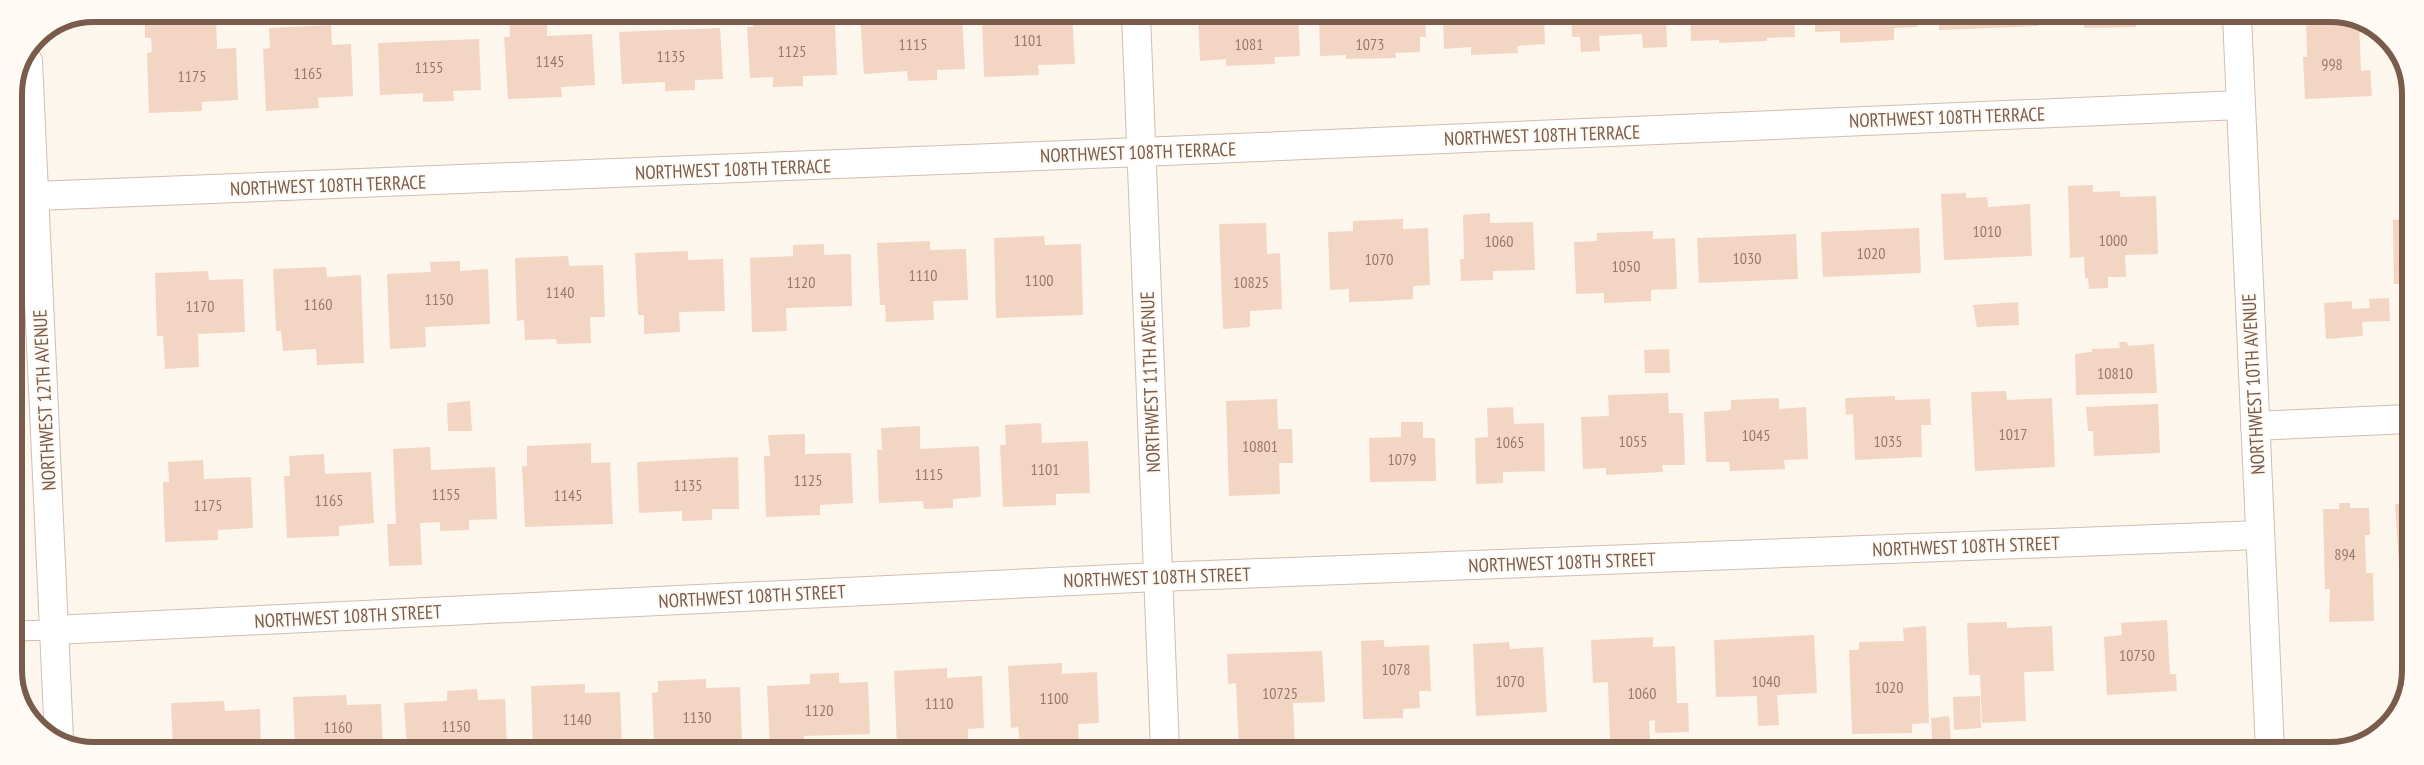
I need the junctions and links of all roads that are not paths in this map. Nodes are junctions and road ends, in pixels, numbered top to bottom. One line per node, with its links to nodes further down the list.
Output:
1 (1136, 22): 5 (street, NORTHWEST 11TH AVENUE)
2 (2237, 22): 4 (street, NORTHWEST 10TH AVENUE)
3 (28, 68): 6 (street, NORTHWEST 12TH AVENUE)
4 (2240, 105): 5 (street, NORTHWEST 108TH TERRACE); 8 (street, NORTHWEST 10TH AVENUE)
5 (1141, 152): 6 (street, NORTHWEST 108TH TERRACE); 10 (street, NORTHWEST 11TH AVENUE)
6 (24, 196): 11 (street, NORTHWEST 12TH AVENUE)
7 (2402, 419): 8 (street)
8 (2255, 426): 9 (street, NORTHWEST 10TH AVENUE)
9 (2260, 535): 10 (street, NORTHWEST 108TH STREET); 15 (street, NORTHWEST 10TH AVENUE)
10 (1157, 577): 11 (street, NORTHWEST 108TH STREET); 14 (street, NORTHWEST 11TH AVENUE)
11 (54, 630): 12 (lane); 13 (street, NORTHWEST 12TH AVENUE)
12 (23, 631)
13 (59, 733)
14 (1164, 742)
15 (2270, 742)

